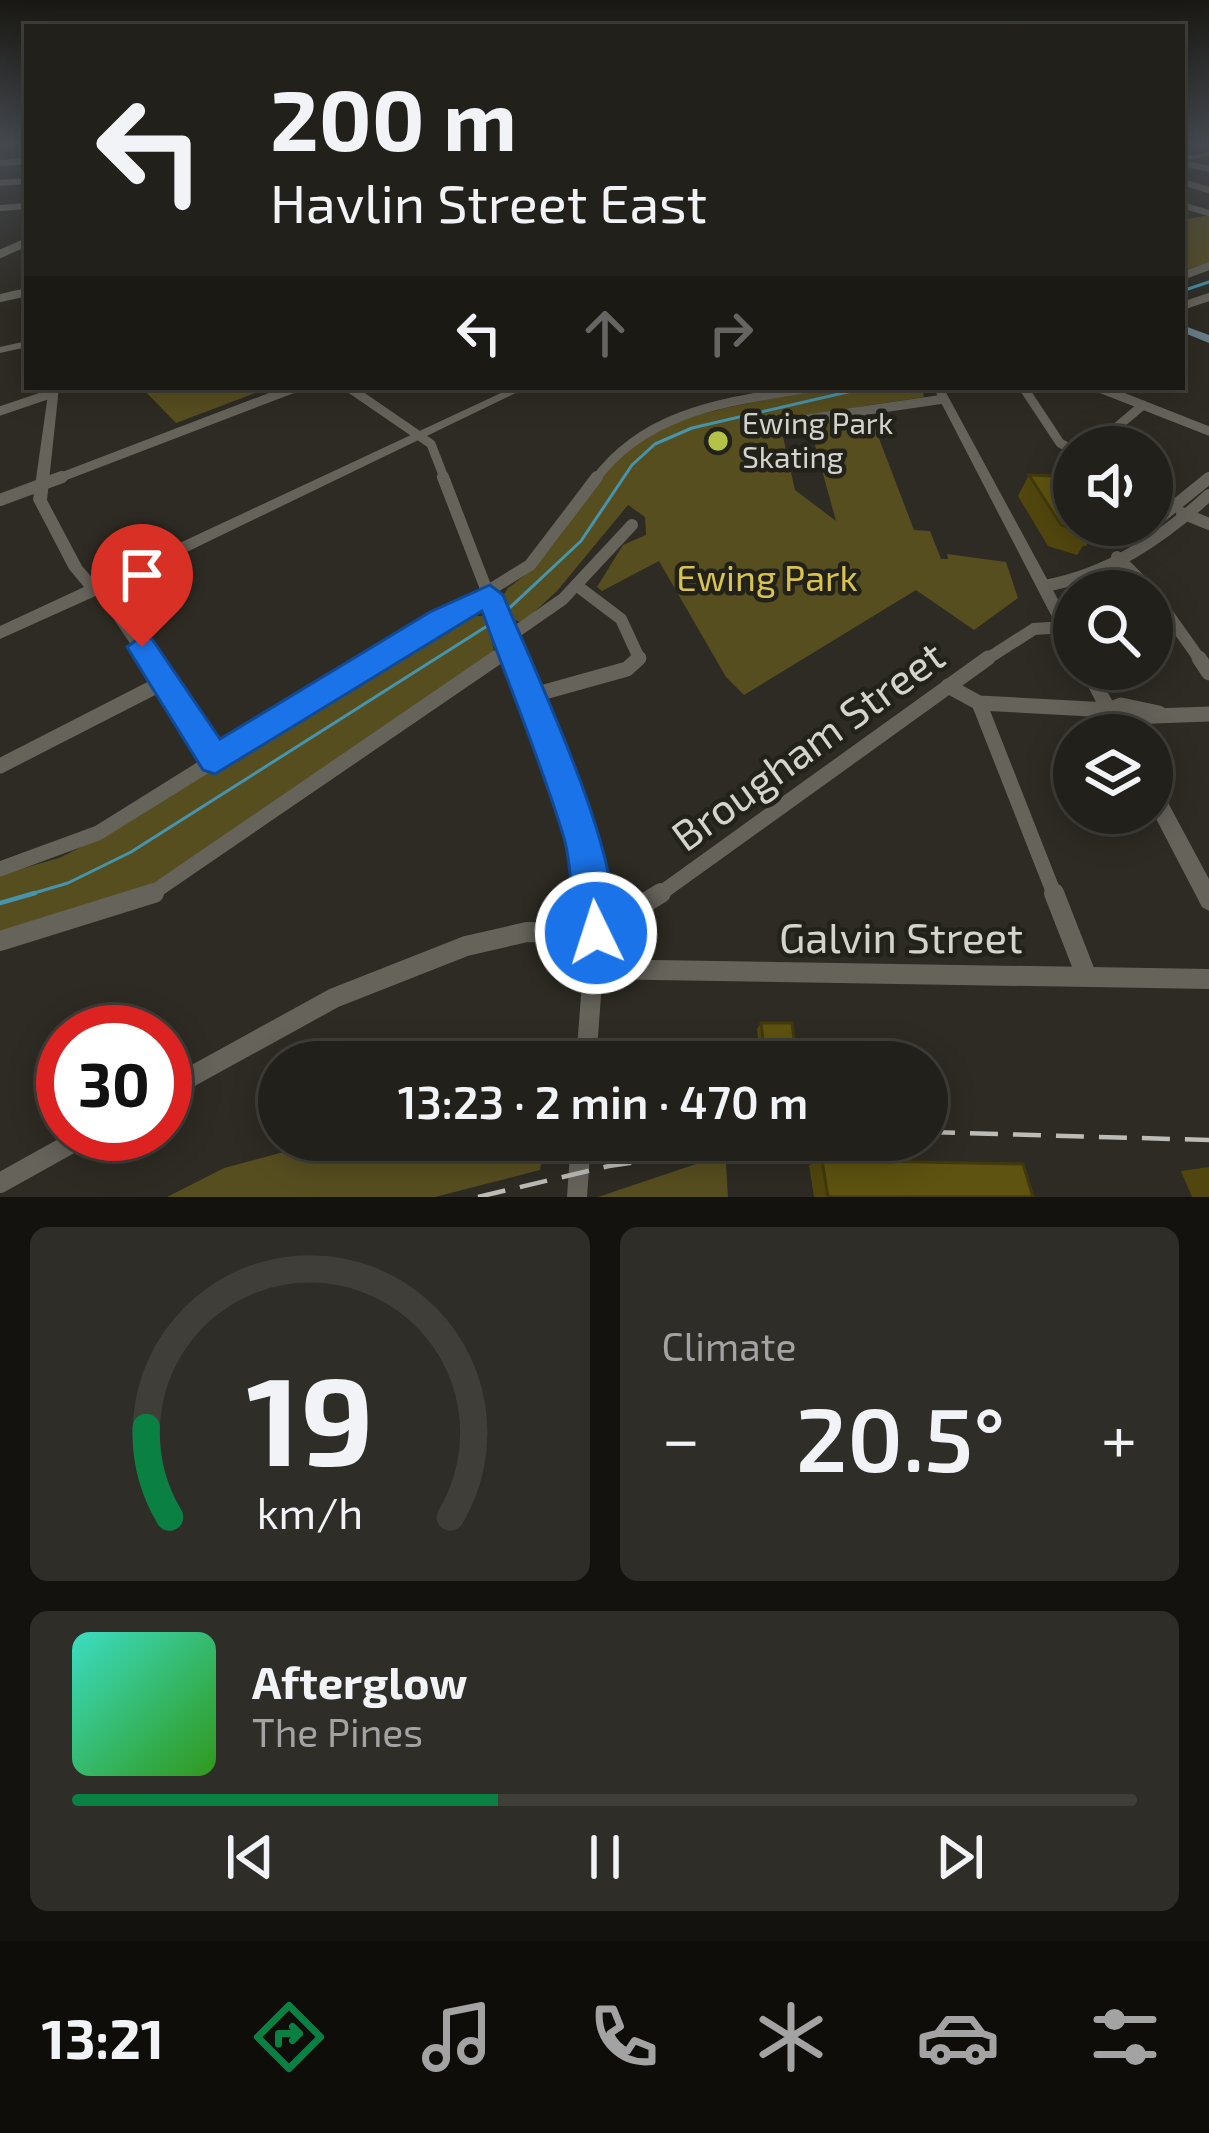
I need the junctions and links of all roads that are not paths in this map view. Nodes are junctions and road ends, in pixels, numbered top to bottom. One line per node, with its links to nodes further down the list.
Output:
1 (54, 390): 10 (street); 17 (street)
2 (289, 390): 17 (street)
3 (352, 390): 15 (street)
4 (517, 390): 15 (street)
5 (800, 390): 30 (street)
6 (943, 390): 11 (street); 28 (street)
7 (1025, 390): 14 (street)
8 (1105, 390): 9 (street)
9 (1143, 405): 12 (street); 13 (street)
10 (0, 411)
11 (800, 420)
12 (1118, 426)
13 (1209, 431)
14 (1053, 432)
15 (415, 437): 29 (street); 30 (street)
16 (1209, 478): 20 (street)
17 (39, 487): 19 (street); 29 (street)
18 (1209, 495): 20 (street)
19 (0, 503)
20 (1182, 510): 21 (street); 22 (street); 25 (street)
21 (1173, 514)
22 (1209, 521)
23 (632, 525): 27 (street)
24 (1129, 546): 25 (street)
25 (1117, 557): 26 (street); 28 (street)
26 (1130, 570)
27 (577, 585): 35 (street); 40 (street)
28 (1044, 586): 31 (street)
29 (95, 587): 34 (street); 37 (street)
30 (491, 598): 35 (street); 45 (street)
31 (1053, 604)
32 (1173, 621): 36 (street)
33 (1053, 629): 38 (street, Brougham Street)
34 (0, 631)
35 (507, 638): 40 (street); 51 (street)
36 (1209, 673)
37 (164, 682): 45 (street); 46 (street)
38 (948, 686): 41 (street); 50 (street, Brougham Street)
39 (1098, 690): 42 (street)
40 (530, 696): 50 (street)
41 (979, 703): 42 (street); 53 (street)
42 (1109, 710): 43 (street); 44 (street)
43 (1111, 714)
44 (1209, 714)
45 (215, 760): 48 (street)
46 (0, 766)
47 (1173, 832): 49 (street)
48 (0, 868)
49 (1209, 900)
50 (596, 933): 52 (street); 56 (street)
51 (0, 941)
52 (592, 968): 53 (street, Galvin Street); 55 (street)
53 (1086, 975): 54 (street, Galvin Street)
54 (1209, 979)
55 (587, 1041)
56 (192, 1075)
57 (40, 1161): 59 (street)
58 (580, 1161): 60 (street)
59 (0, 1183)
60 (578, 1197)

